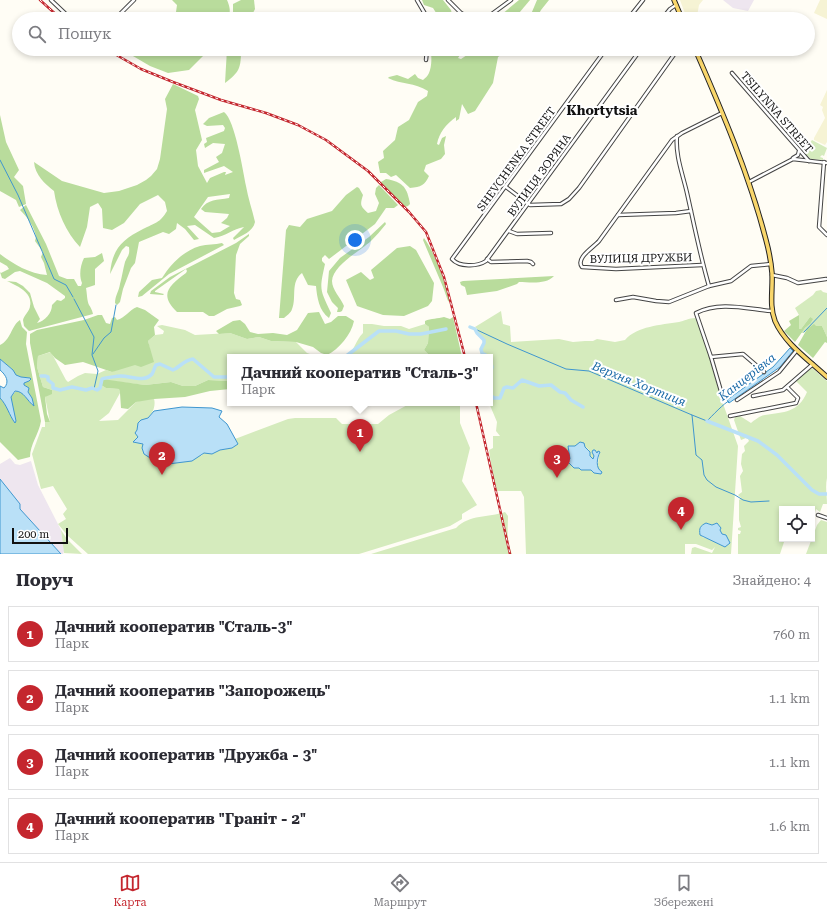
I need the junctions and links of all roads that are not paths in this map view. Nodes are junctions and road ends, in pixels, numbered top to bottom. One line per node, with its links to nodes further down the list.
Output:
1 (51, 0): 9 (street)
2 (134, 0): 10 (street)
3 (417, 0): 11 (street)
4 (448, 0): 12 (street)
5 (511, 0): 13 (street)
6 (642, 0): 14 (street)
7 (674, 0): 8 (main road)
8 (676, 5): 15 (street); 16 (main road)
9 (64, 12)
10 (122, 12)
11 (424, 12)
12 (460, 12)
13 (495, 12)
14 (633, 12)
15 (668, 12)
16 (679, 12)
17 (426, 56): 22 (street)
18 (601, 56): 31 (street, SHEVCHENKA STREET)
19 (636, 56): 32 (street, ВУЛИЦЯ ЗОРЯНА)
20 (673, 56): 32 (street)
21 (698, 56): 24 (main road)
22 (426, 60)
23 (732, 73): 26 (street, TSILYNNA STREET)
24 (722, 113): 25 (street); 30 (main road)
25 (677, 136): 33 (street); 34 (street)
26 (800, 151): 27 (street); 28 (street, TSILYNNA STREET)
27 (793, 159): 28 (street); 30 (street)
28 (809, 161): 29 (street)
29 (825, 162): 37 (street)
30 (749, 182): 40 (main road)
31 (506, 187): 32 (street); 38 (street, SHEVCHENKA STREET)
32 (528, 204): 35 (street, ВУЛИЦЯ ЗОРЯНА)
33 (691, 211): 34 (street); 41 (street)
34 (618, 215): 41 (street, ВУЛИЦЯ ДРУЖБИ)
35 (509, 231): 36 (street); 38 (street, ВУЛИЦЯ ЗОРЯНА)
36 (550, 233)
37 (827, 235)
38 (487, 259): 39 (street)
39 (533, 264)
40 (771, 264): 42 (main road); 44 (street)
41 (702, 265): 44 (street)
42 (772, 275): 43 (street); 46 (main road)
43 (826, 279)
44 (709, 286): 45 (street)
45 (616, 300)
46 (772, 311): 47 (main road); 48 (street)
47 (798, 350): 49 (main road); 55 (street)
48 (711, 357): 50 (street); 54 (street)
49 (813, 363): 51 (main road); 52 (street)
50 (764, 372)
51 (827, 376)
52 (787, 387): 53 (street); 56 (street)
53 (752, 396)
54 (723, 398)
55 (737, 400)
56 (730, 416)
57 (818, 515): 58 (street)
58 (827, 518)

